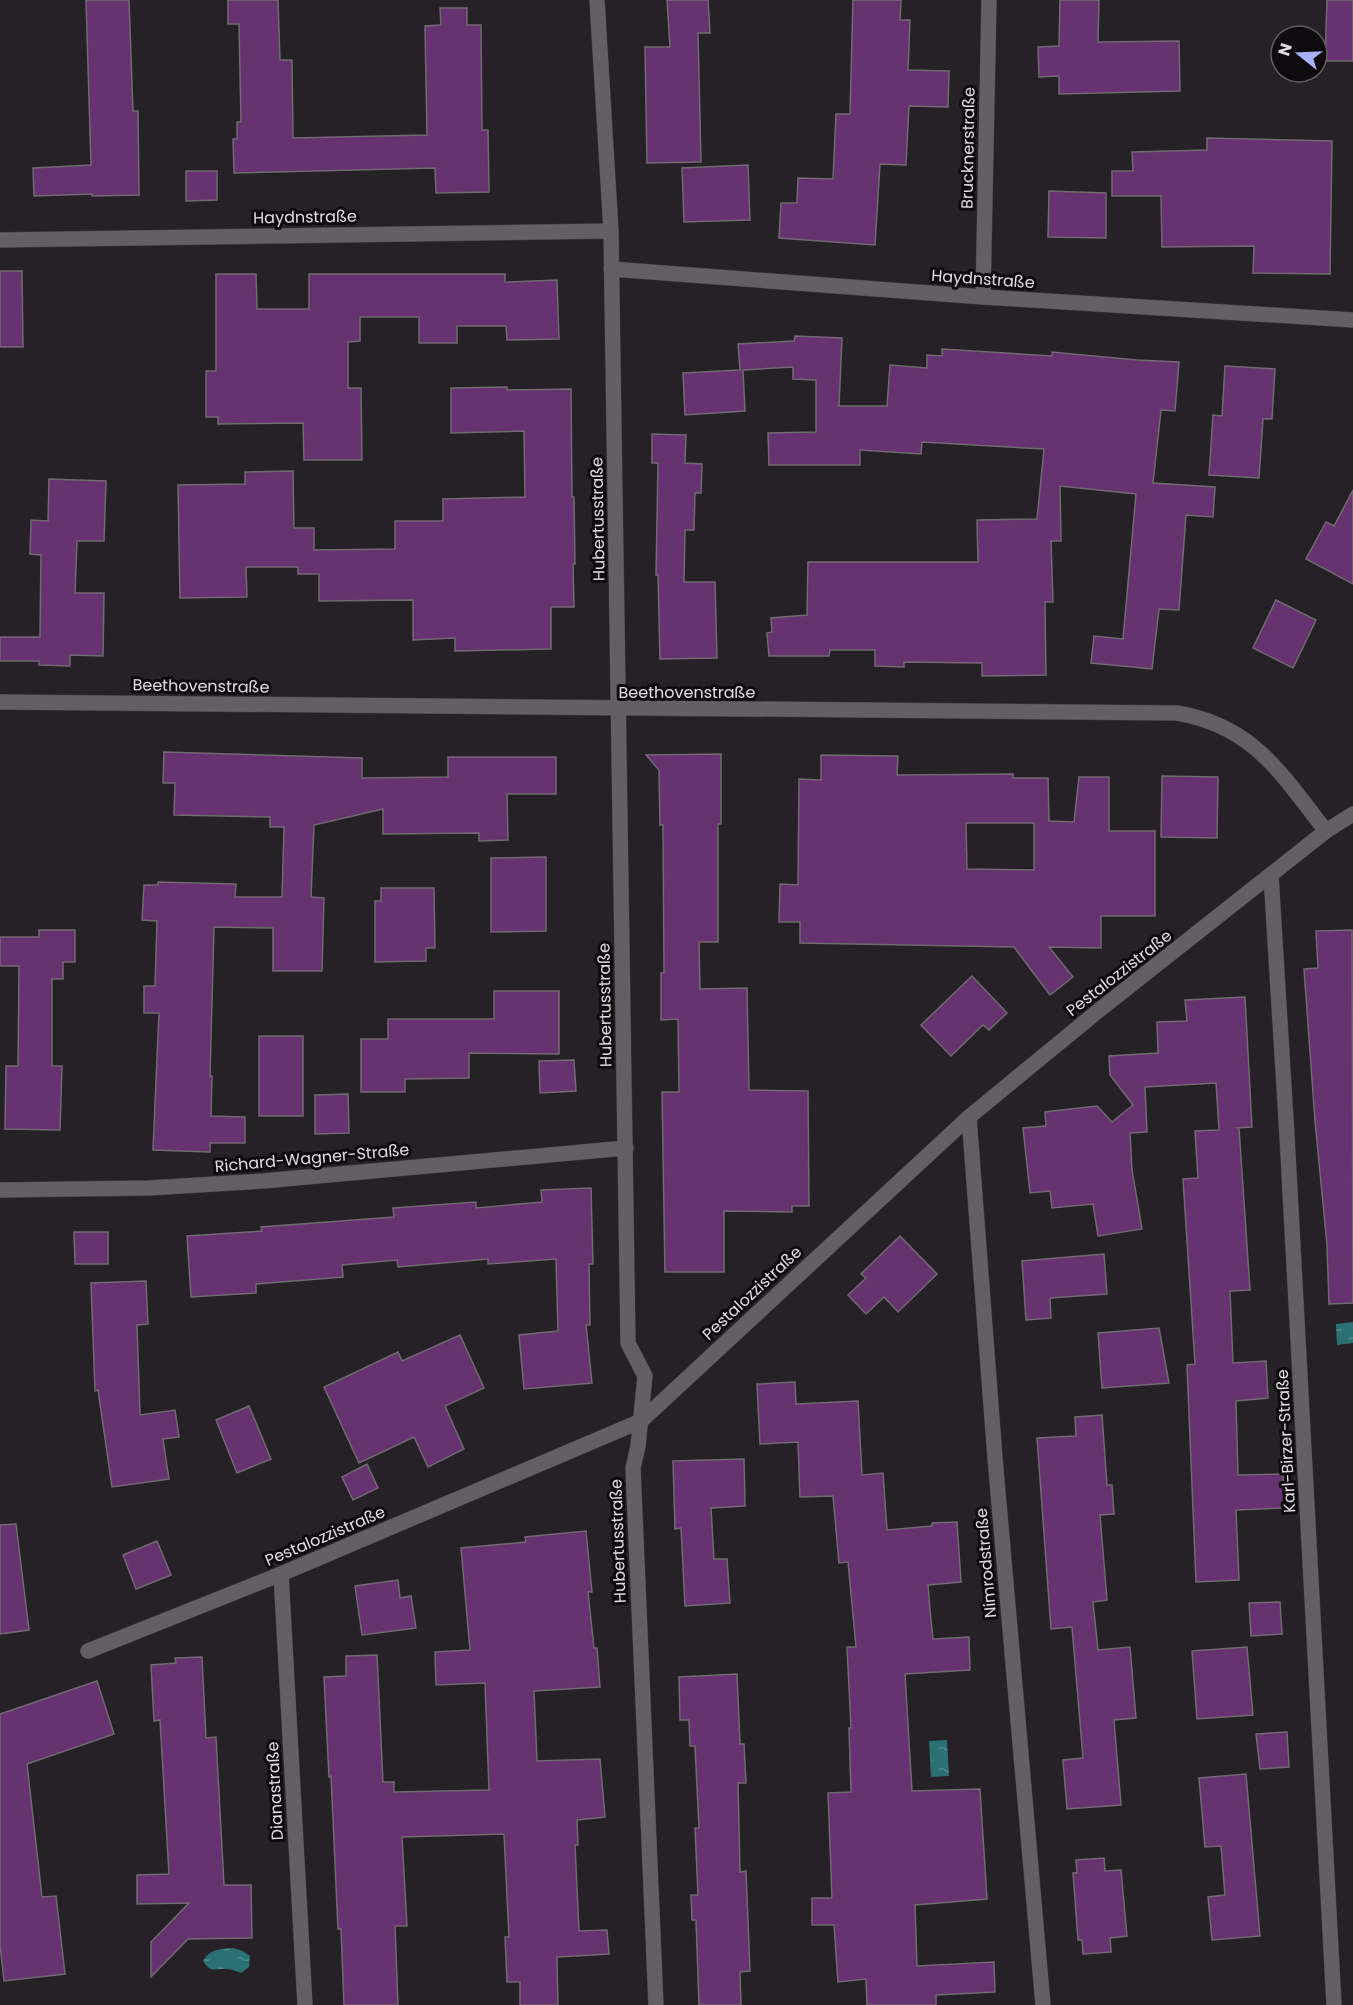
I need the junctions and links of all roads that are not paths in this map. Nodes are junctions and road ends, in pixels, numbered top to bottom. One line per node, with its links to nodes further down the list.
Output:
1 (597, 0): 3 (street, Hubertusstraße)
2 (989, 0): 6 (street, Brucknerstraße)
3 (611, 231): 4 (street, Haydnstraße); 5 (street, Hubertusstraße)
4 (0, 240)
5 (611, 269): 6 (street, Haydnstraße); 9 (street, Hubertusstraße)
6 (983, 297): 7 (street, Haydnstraße)
7 (1353, 320)
8 (0, 702): 9 (street, Beethovenstraße)
9 (619, 710): 11 (street, Beethovenstraße); 14 (street, Hubertusstraße)
10 (1353, 814): 11 (street, Pestalozzistraße)
11 (1326, 831): 12 (street, Pestalozzistraße)
12 (1271, 875): 13 (street, Pestalozzistraße); 22 (street, Karl-Birzer-Straße)
13 (969, 1117): 16 (street, Pestalozzistraße); 21 (street, Nimrodstraße)
14 (626, 1148): 15 (street, Richard-Wagner-Straße); 16 (street, Hubertusstraße)
15 (0, 1190)
16 (641, 1420): 17 (street, Pestalozzistraße); 20 (street, Hubertusstraße)
17 (281, 1574): 18 (street, Pestalozzistraße); 19 (street, Dianastraße)
18 (88, 1651)
19 (305, 2005)
20 (656, 2005)
21 (1043, 2005)
22 (1334, 2005)

